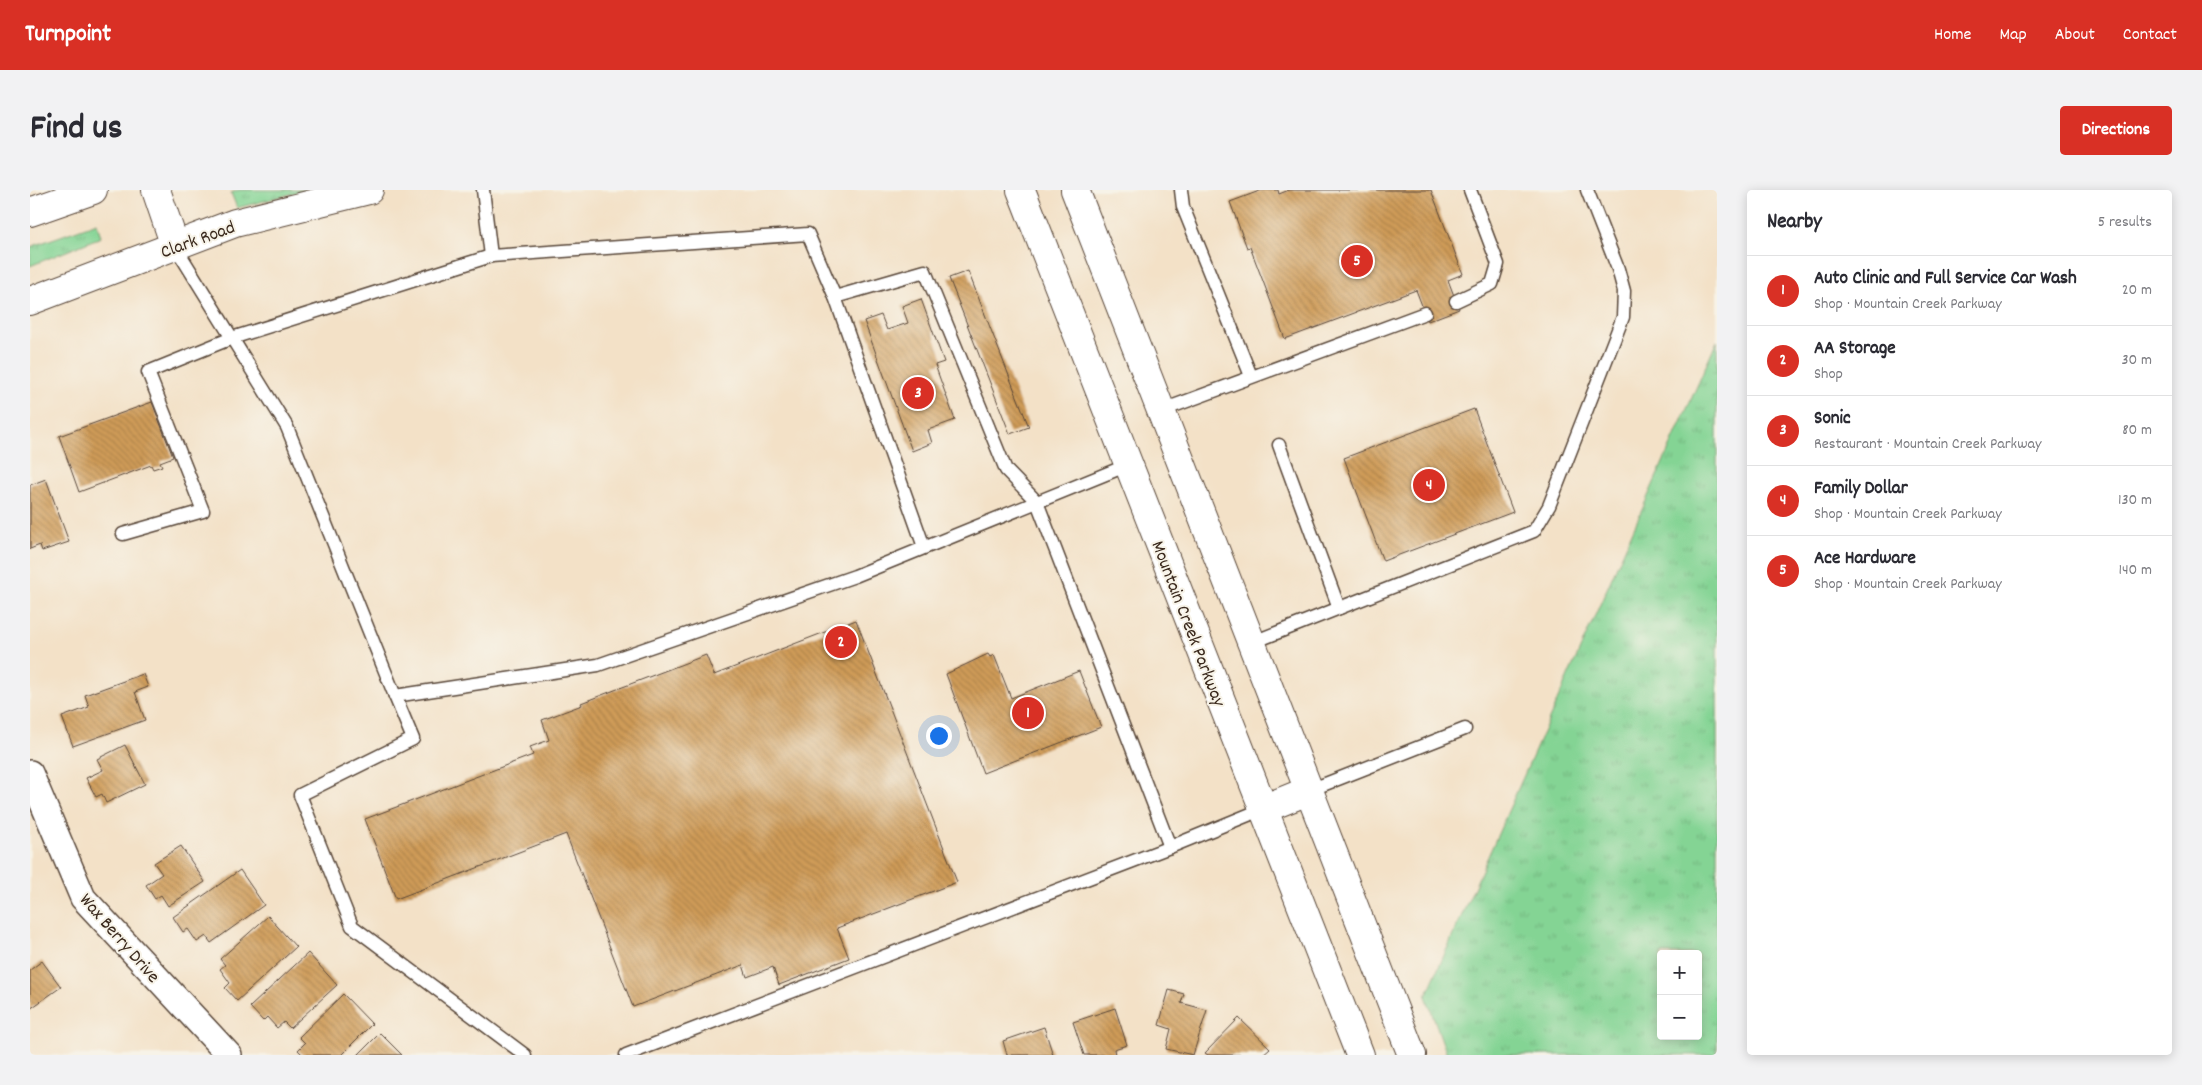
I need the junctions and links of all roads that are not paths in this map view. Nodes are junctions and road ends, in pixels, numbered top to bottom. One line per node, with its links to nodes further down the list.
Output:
1 (93, 190): 10 (main road)
2 (156, 190): 11 (main road)
3 (369, 190): 11 (main road, Clark Road)
4 (483, 190): 12 (lane)
5 (1021, 190): 21 (main road, Mountain Creek Parkway)
6 (1075, 190): 19 (main road)
7 (1181, 190): 18 (lane)
8 (1470, 190): 15 (lane)
9 (1587, 190): 25 (lane)
10 (30, 212)
11 (175, 246): 14 (main road, Clark Road); 17 (lane)
12 (491, 256): 13 (lane); 17 (lane)
13 (835, 297): 22 (lane); 24 (lane)
14 (30, 300)
15 (1456, 301)
16 (1425, 313): 18 (lane)
17 (232, 338): 23 (lane); 27 (lane)
18 (1251, 376): 19 (lane)
19 (1160, 411): 26 (main road)
20 (1279, 445): 25 (lane)
21 (1128, 465): 22 (lane); 31 (main road, Mountain Creek Parkway)
22 (1036, 502): 24 (lane); 32 (lane)
23 (123, 534)
24 (924, 547): 27 (lane)
25 (1340, 608): 26 (lane)
26 (1251, 643): 30 (main road)
27 (395, 696): 34 (lane)
28 (1465, 729): 30 (lane)
29 (30, 773): 33 (street, Wax Berry Drive)
30 (1310, 790): 31 (main road); 37 (main road)
31 (1263, 809): 32 (lane); 36 (main road, Mountain Creek Parkway)
32 (1170, 847): 35 (lane)
33 (229, 1055)
34 (525, 1055)
35 (626, 1055)
36 (1360, 1055)
37 (1412, 1055)

